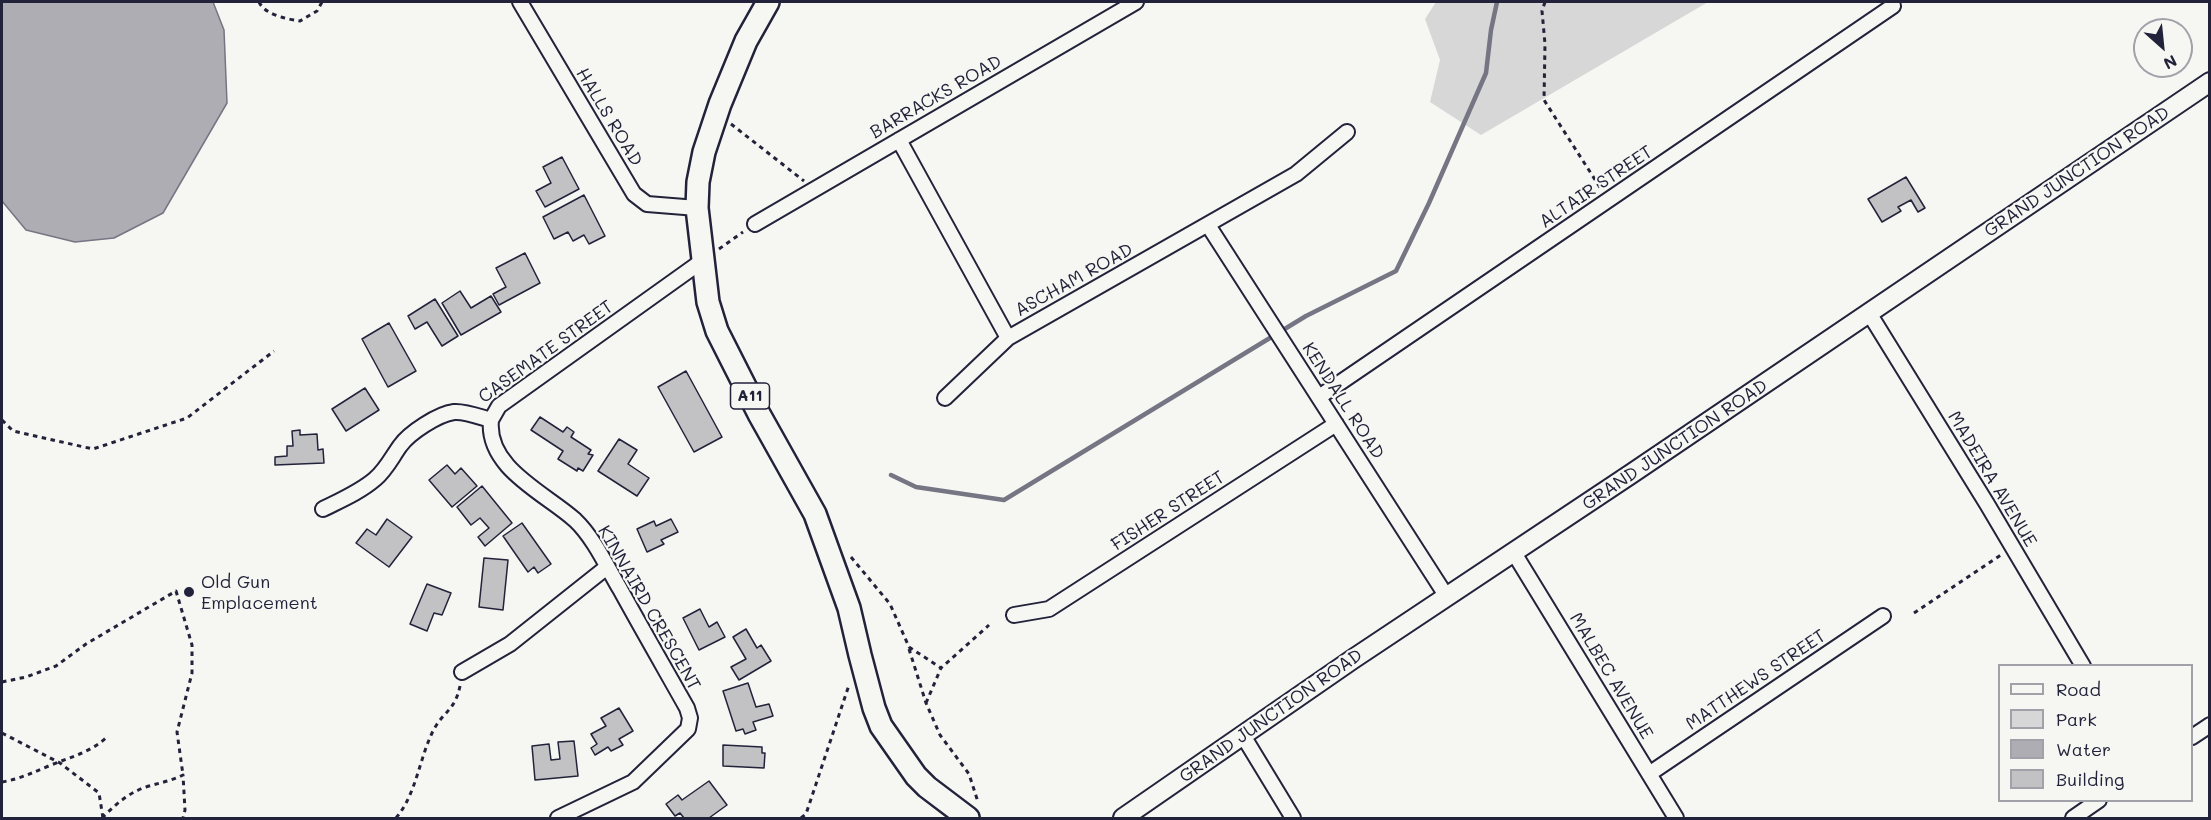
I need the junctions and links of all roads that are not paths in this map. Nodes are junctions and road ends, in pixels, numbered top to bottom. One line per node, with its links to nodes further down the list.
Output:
1 (520, 2): 8 (street, HALLS ROAD)
2 (768, 2): 8 (main road, A11)
3 (1136, 2): 7 (street, BARRACKS ROAD)
4 (1893, 6): 14 (street, ALTAIR STREET)
5 (2210, 82): 12 (main road, GRAND JUNCTION ROAD)
6 (1347, 132): 10 (street, ASCHAM ROAD)
7 (899, 140): 9 (street, BARRACKS ROAD); 13 (street, ASCHAM ROAD)
8 (697, 208): 11 (main road, A11)
9 (754, 224)
10 (1208, 225): 13 (street, ASCHAM ROAD); 14 (street, KENDALL ROAD)
11 (702, 261): 16 (street, CASEMATE STREET); 32 (main road, A11)
12 (1869, 313): 19 (main road, GRAND JUNCTION ROAD); 24 (street, MADEIRA AVENUE)
13 (1008, 338): 15 (street)
14 (1319, 397): 17 (street, KENDALL ROAD)
15 (945, 399)
16 (490, 420): 18 (street, CASEMATE STREET); 20 (street, KINNAIRD CRESCENT)
17 (1336, 424): 21 (street, KENDALL ROAD); 22 (street, FISHER STREET)
18 (323, 509)
19 (1514, 553): 21 (main road, GRAND JUNCTION ROAD); 29 (street, MALBEC AVENUE)
20 (607, 567): 25 (street); 33 (street, KINNAIRD CRESCENT)
21 (1447, 597): 27 (main road, GRAND JUNCTION ROAD)
22 (1014, 615)
23 (1883, 616): 29 (street, MATTHEWS STREET)
24 (2082, 664)
25 (462, 672)
26 (2210, 725): 28 (street)
27 (1242, 734): 31 (main road, GRAND JUNCTION ROAD); 36 (street)
28 (2193, 736)
29 (1649, 774): 37 (street, MALBEC AVENUE)
30 (2098, 802): 38 (street)
31 (1140, 807): 34 (main road, GRAND JUNCTION ROAD); 35 (main road, GRAND JUNCTION ROAD)
32 (971, 815)
33 (558, 819)
34 (1112, 819)
35 (1123, 819)
36 (1293, 819)
37 (1676, 819)
38 (2073, 819)

